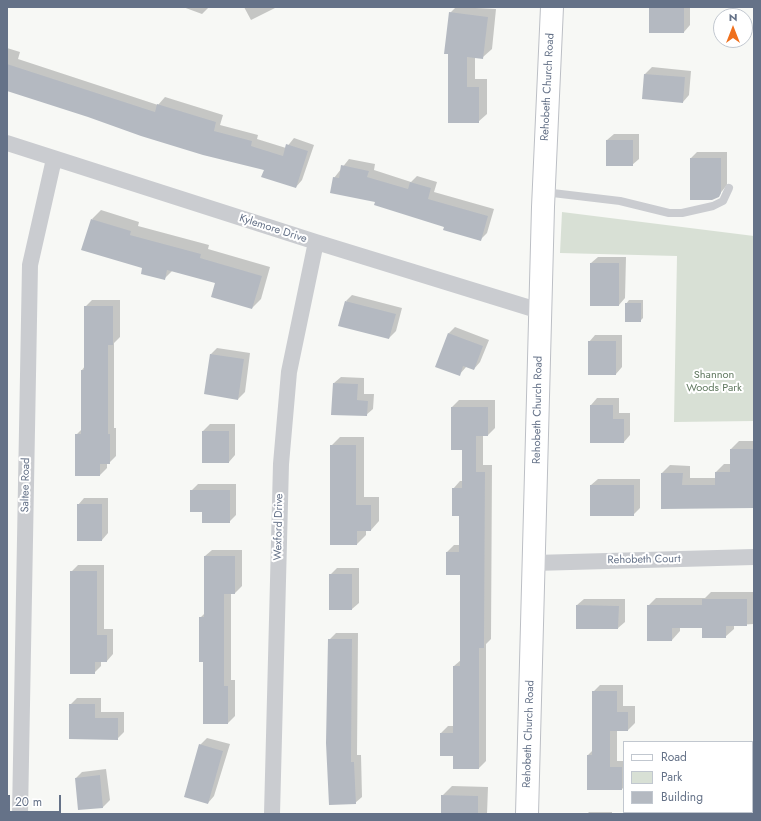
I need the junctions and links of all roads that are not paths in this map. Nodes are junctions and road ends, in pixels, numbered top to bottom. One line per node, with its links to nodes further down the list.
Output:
1 (552, 7): 5 (street, Rehobeth Church Road)
2 (7, 143): 3 (street, Kylemore Drive)
3 (54, 159): 6 (street, Kylemore Drive); 10 (street, Saltee Road)
4 (729, 188): 5 (lane)
5 (544, 192): 7 (street, Rehobeth Church Road)
6 (316, 242): 7 (street, Kylemore Drive); 11 (street, Wexford Drive)
7 (540, 311): 9 (street, Rehobeth Church Road)
8 (754, 557): 9 (street, Rehobeth Court)
9 (534, 563): 12 (street, Rehobeth Church Road)
10 (20, 814)
11 (272, 814)
12 (526, 814)

